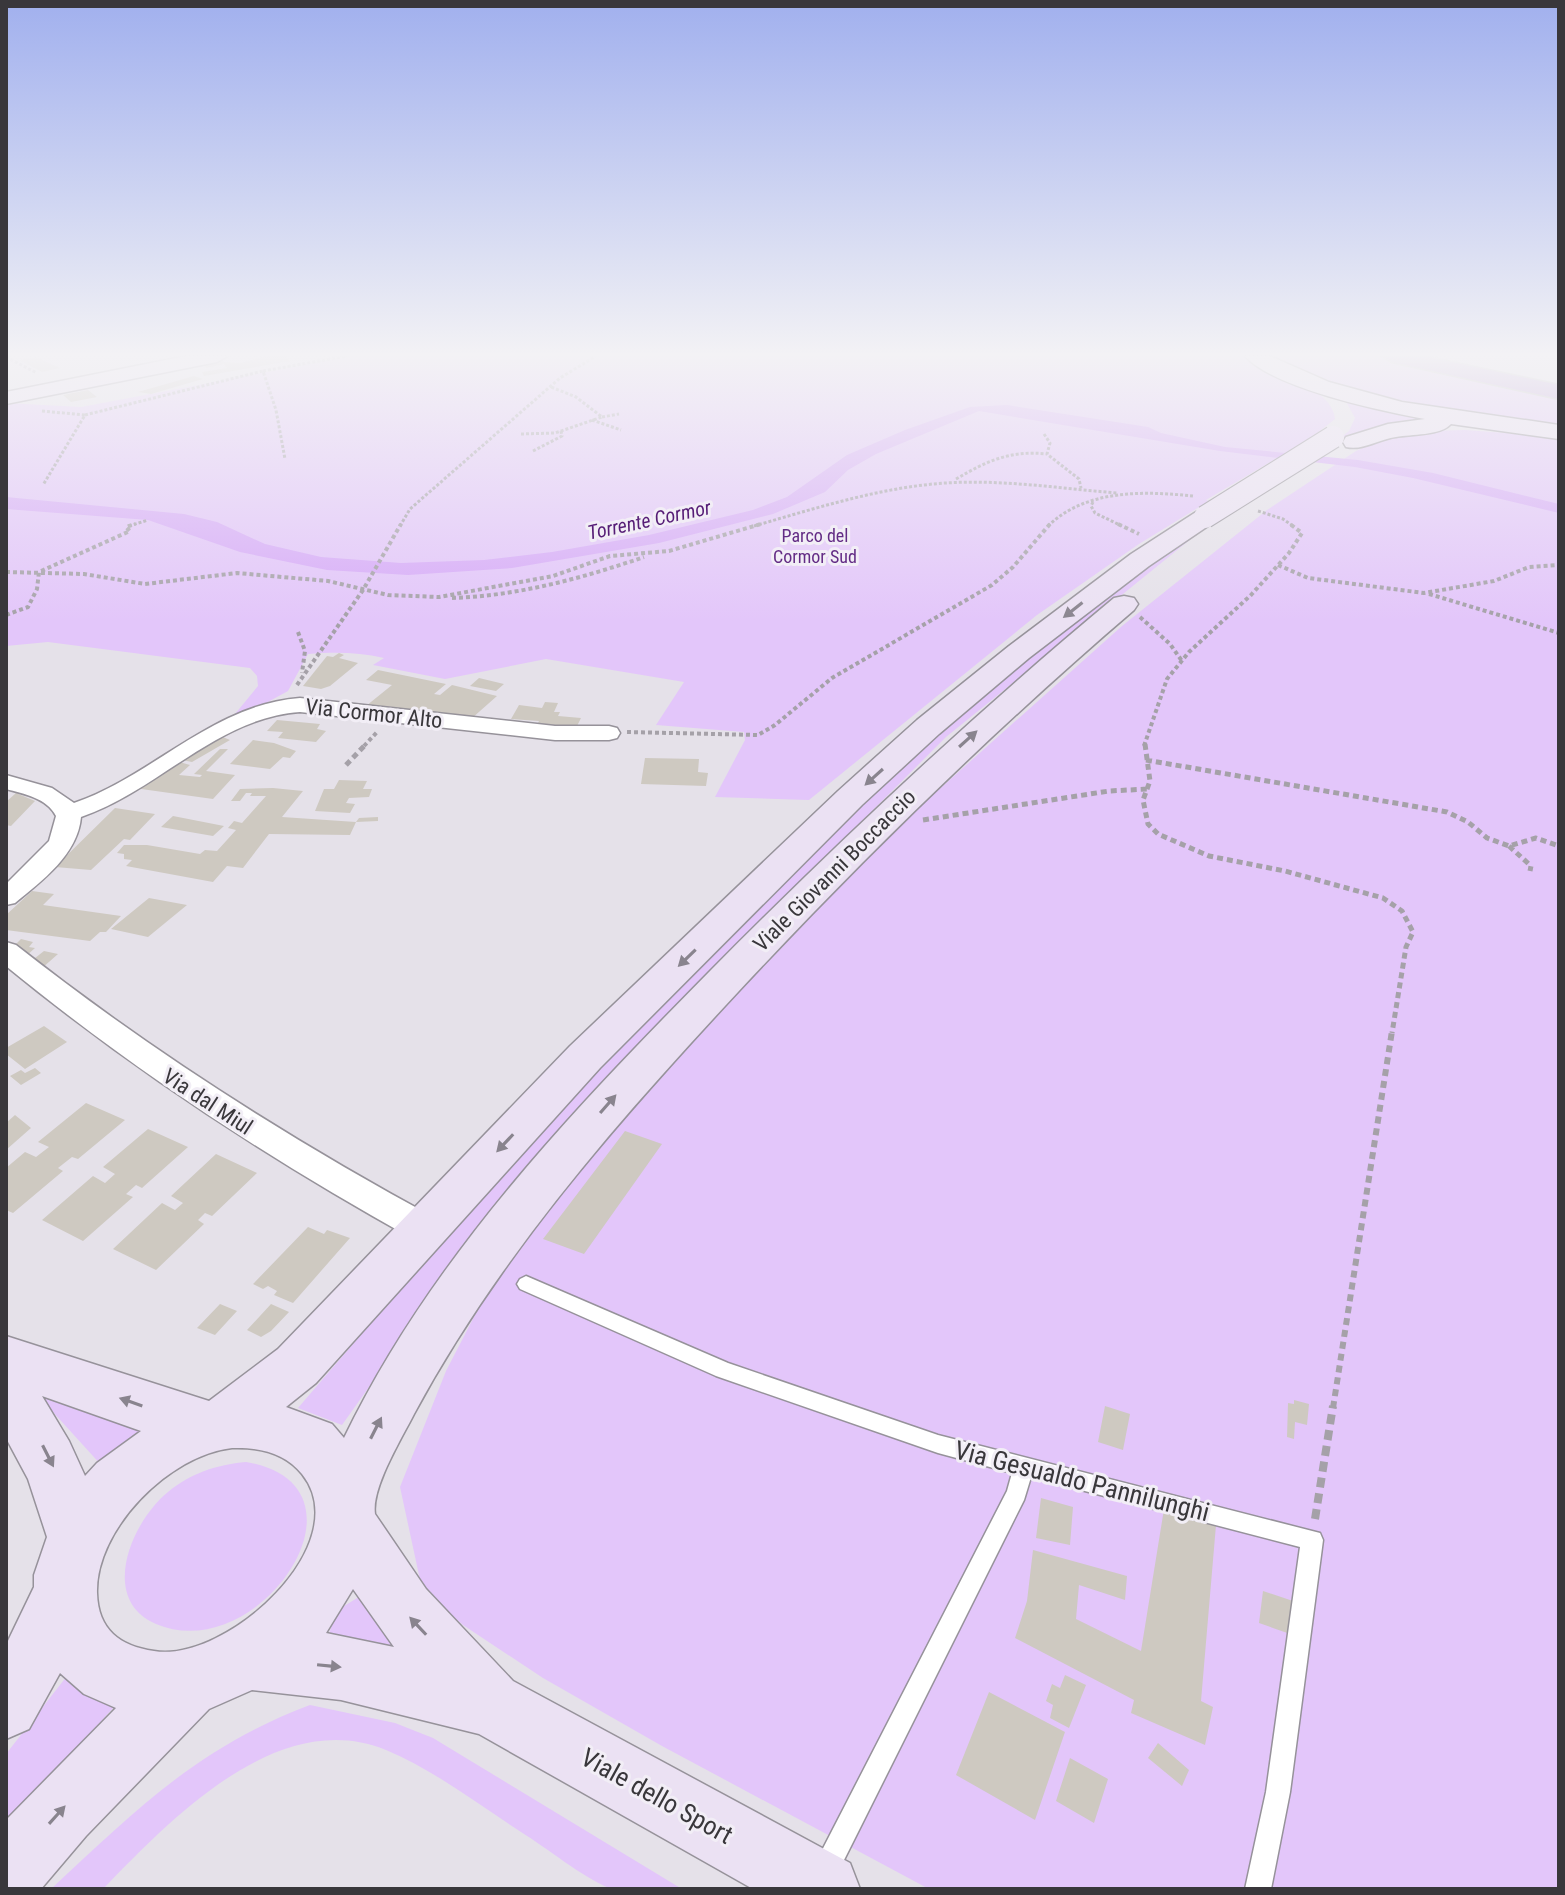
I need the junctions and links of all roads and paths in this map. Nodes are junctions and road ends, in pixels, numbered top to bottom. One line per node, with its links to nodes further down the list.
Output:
1 (67, 444): 11 (path)
2 (282, 444): 9 (path)
3 (484, 444): 24 (path)
4 (548, 444): 7 (path)
5 (1050, 444): 8 (path)
6 (1336, 444): 15 (main road, Viale Giovanni Boccaccio)
7 (533, 451)
8 (1047, 454): 10 (path); 12 (path)
9 (285, 459)
10 (952, 481): 12 (path); 19 (path)
11 (43, 485)
12 (1081, 488): 13 (path)
13 (1125, 494): 14 (path); 15 (path)
14 (1093, 501): 18 (path); 35 (path)
15 (1210, 512): 18 (main road, Viale Giovanni Boccaccio); 27 (main road, Viale Giovanni Boccaccio)
16 (148, 520): 23 (path)
17 (1293, 524): 20 (path)
18 (1165, 544): 47 (main road, Viale Giovanni Boccaccio, one-way to 47)
19 (648, 555): 26 (path); 26 (path)
20 (1278, 565): 25 (path); 31 (path)
21 (1559, 565): 25 (path)
22 (6, 572): 23 (path)
23 (39, 572): 24 (path); 28 (path)
24 (362, 590): 26 (path); 32 (path)
25 (1424, 593): 30 (path)
26 (439, 597)
27 (1122, 605): 31 (path); 41 (main road, Viale Giovanni Boccaccio, one-way to 27)
28 (6, 615)
29 (298, 632): 32 (path)
30 (1559, 633)
31 (1182, 661): 36 (path)
32 (302, 678): 33 (path)
33 (278, 706): 34 (street, Via Cormor Alto); 40 (street, Via Cormor Alto)
34 (391, 714): 35 (street, Via Cormor Alto); 37 (path)
35 (609, 733)
36 (1146, 760): 39 (path); 42 (path)
37 (346, 765)
38 (6, 782): 40 (street)
39 (1148, 789): 41 (path); 54 (path)
40 (69, 813): 45 (street)
41 (873, 829): 53 (main road, Viale Giovanni Boccaccio, one-way to 41)
42 (1509, 846): 43 (path); 44 (path)
43 (1559, 846)
44 (1530, 871)
45 (6, 897)
46 (6, 951): 47 (street, Via dal Miul)
47 (425, 1229): 51 (main road, Viale Giovanni Boccaccio)
48 (526, 1284): 52 (lane, Via Gesualdo Pannilunghi)
49 (6, 1360): 51 (main road, one-way to 49)
50 (6, 1391): 55 (main road, one-way to 55)
51 (214, 1425): 53 (main road); 55 (main road)
52 (1024, 1467): 54 (lane, Via Gesualdo Pannilunghi); 60 (lane)
53 (345, 1511): 56 (main road); 57 (main road, Viale dello Sport, one-way to 53)
54 (1312, 1540): 61 (lane)
55 (71, 1565): 56 (main road); 58 (main road)
56 (221, 1670): 57 (main road, Viale dello Sport, one-way to 57); 59 (main road, one-way to 56)
57 (490, 1704): 60 (main road, Viale dello Sport)
58 (6, 1706)
59 (6, 1874)
60 (821, 1887)
61 (1258, 1889)

